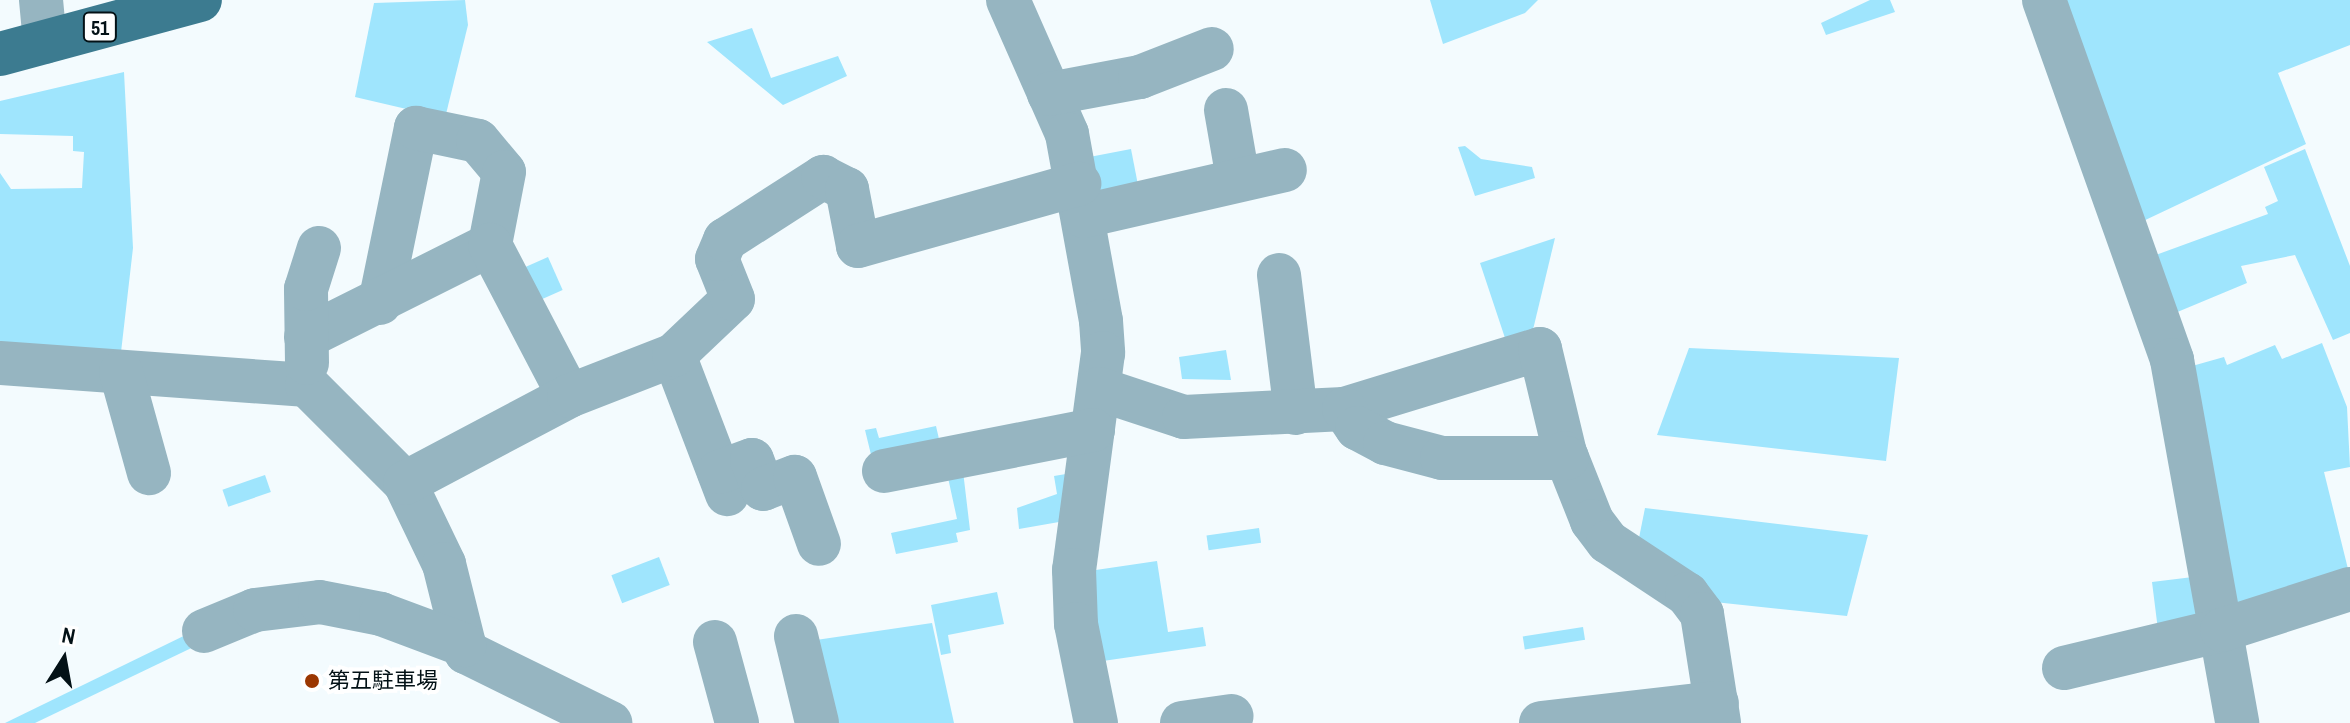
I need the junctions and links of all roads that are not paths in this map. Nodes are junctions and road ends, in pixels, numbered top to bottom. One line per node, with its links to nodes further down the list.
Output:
1 (200, 0): 4 (main road, 51)
2 (1008, 0): 7 (street)
3 (2044, 0): 31 (street)
4 (43, 21): 6 (main road, 51)
5 (1212, 49): 7 (street)
6 (0, 54)
7 (1049, 94): 11 (street)
8 (1226, 110): 10 (street)
9 (1285, 170): 10 (street)
10 (1238, 179): 11 (street)
11 (1081, 200): 17 (street); 23 (street)
12 (490, 245): 15 (street); 15 (street); 21 (street)
13 (319, 248): 16 (street)
14 (1279, 275): 24 (street)
15 (380, 303): 16 (street)
16 (306, 337): 20 (street)
17 (674, 355): 21 (street); 29 (street)
18 (0, 363): 19 (street)
19 (121, 372): 20 (street); 27 (street)
20 (307, 385): 28 (street)
21 (569, 396): 28 (street)
22 (1344, 409): 24 (street); 25 (street); 25 (street)
23 (1096, 410): 24 (street); 26 (street); 42 (street)
24 (1296, 413)
25 (1567, 458): 37 (street)
26 (884, 471)
27 (149, 473)
28 (405, 483): 35 (street)
29 (819, 544)
30 (2350, 589): 31 (street)
31 (2222, 630): 36 (street); 45 (street)
32 (204, 631): 35 (street)
33 (796, 636): 41 (street)
34 (715, 642): 40 (street)
35 (464, 645): 39 (street)
36 (2064, 668)
37 (1718, 713): 44 (street)
38 (1232, 716): 43 (street)
39 (610, 723)
40 (737, 723)
41 (817, 723)
42 (1096, 723)
43 (1182, 723)
44 (1541, 723)
45 (2237, 723)

